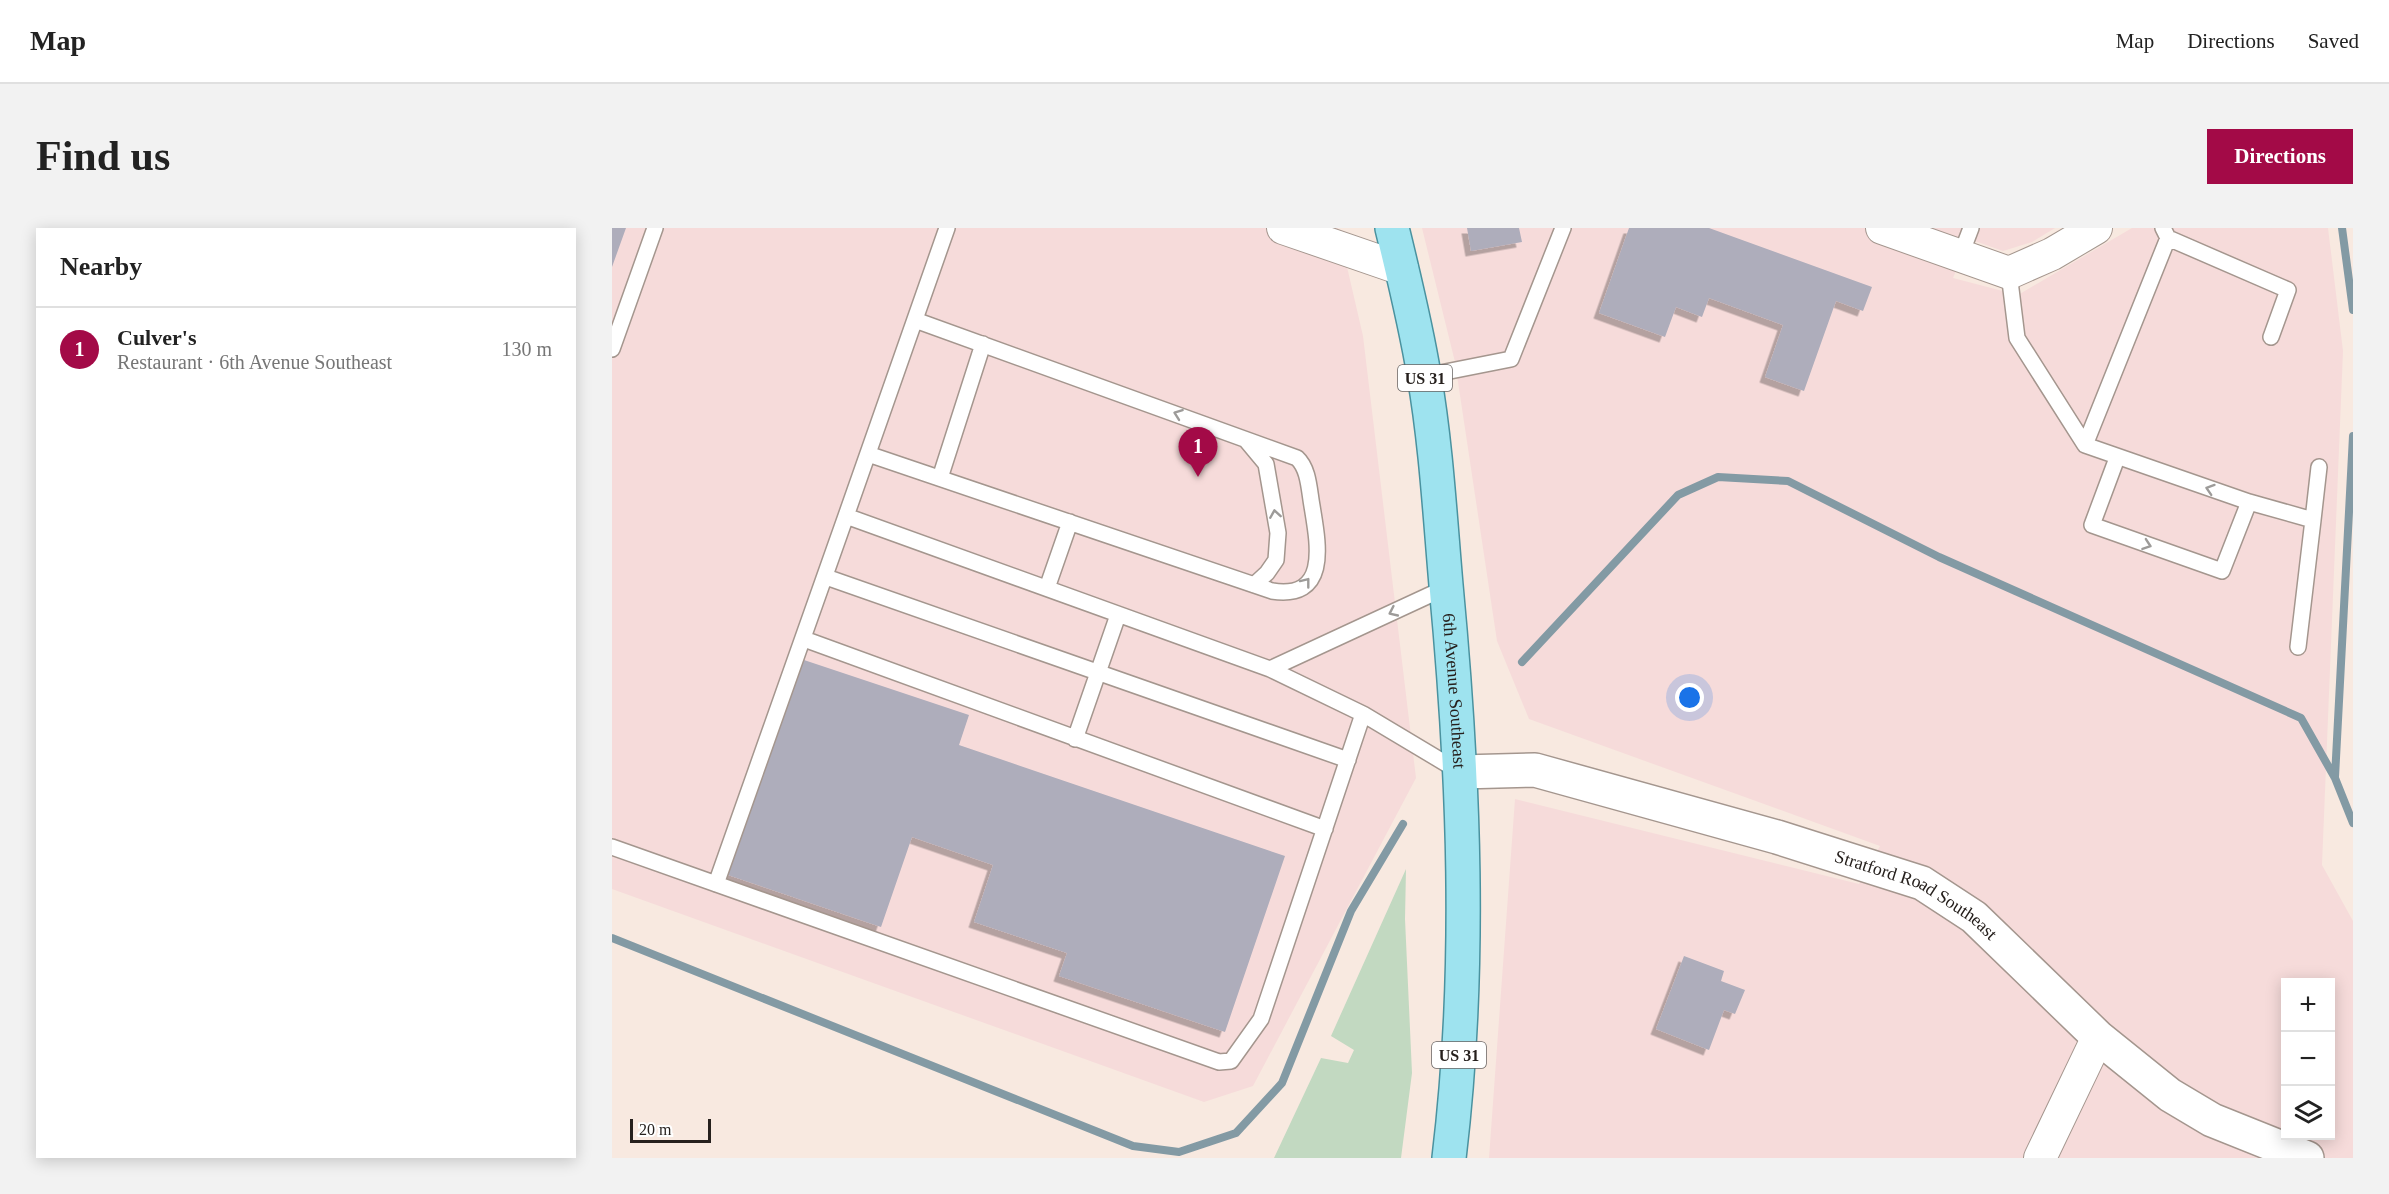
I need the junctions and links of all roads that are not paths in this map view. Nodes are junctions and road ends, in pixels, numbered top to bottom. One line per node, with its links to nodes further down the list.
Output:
1 (655, 228): 16 (lane)
2 (947, 228): 13 (lane)
3 (1283, 228): 11 (street)
4 (1392, 228): 11 (main road, 6th Avenue Southeast / US 31)
5 (1563, 228): 17 (lane)
6 (1882, 228): 10 (street)
7 (1971, 228): 10 (lane)
8 (2096, 228): 12 (street)
9 (2166, 233): 14 (lane); 19 (lane)
10 (1960, 257): 12 (street)
11 (1402, 269): 17 (main road, 6th Avenue Southeast / US 31)
12 (2009, 273): 19 (lane)
13 (915, 320): 15 (lane); 20 (lane)
14 (2271, 337)
15 (983, 344): 18 (lane, one-way to 15); 23 (lane)
16 (612, 349)
17 (1425, 376): 30 (main road, 6th Avenue Southeast / US 31)
18 (1244, 438): 29 (lane, one-way to 18); 29 (lane, one-way to 18)
19 (2085, 445): 21 (lane)
20 (868, 454): 23 (lane); 25 (lane)
21 (2117, 458): 24 (lane, one-way to 21); 24 (lane, one-way to 24)
22 (2319, 467): 26 (lane)
23 (940, 478): 27 (lane)
24 (2249, 502): 26 (lane)
25 (846, 516): 28 (lane); 31 (lane)
26 (2313, 520): 34 (lane)
27 (1070, 522): 29 (lane); 31 (lane)
28 (826, 577): 33 (lane); 36 (lane)
29 (1254, 585)
30 (1447, 587): 35 (lane, one-way to 35); 40 (main road, 6th Avenue Southeast / US 31)
31 (1047, 588): 32 (lane)
32 (1118, 615): 35 (lane); 36 (lane)
33 (804, 639): 38 (lane); 43 (lane)
34 (2298, 647)
35 (1270, 669): 37 (lane)
36 (1098, 672): 38 (lane); 39 (lane)
37 (1363, 714): 39 (lane); 40 (lane)
38 (1075, 739): 41 (lane)
39 (1348, 760): 41 (lane)
40 (1461, 772): 44 (street, Stratford Road Southeast); 45 (main road, 6th Avenue Southeast / US 31)
41 (1325, 828): 43 (lane)
42 (612, 847): 43 (lane)
43 (716, 884)
44 (2098, 1037): 46 (street); 47 (street, Stratford Road Southeast)
45 (1449, 1158)
46 (2040, 1158)
47 (2307, 1158)

